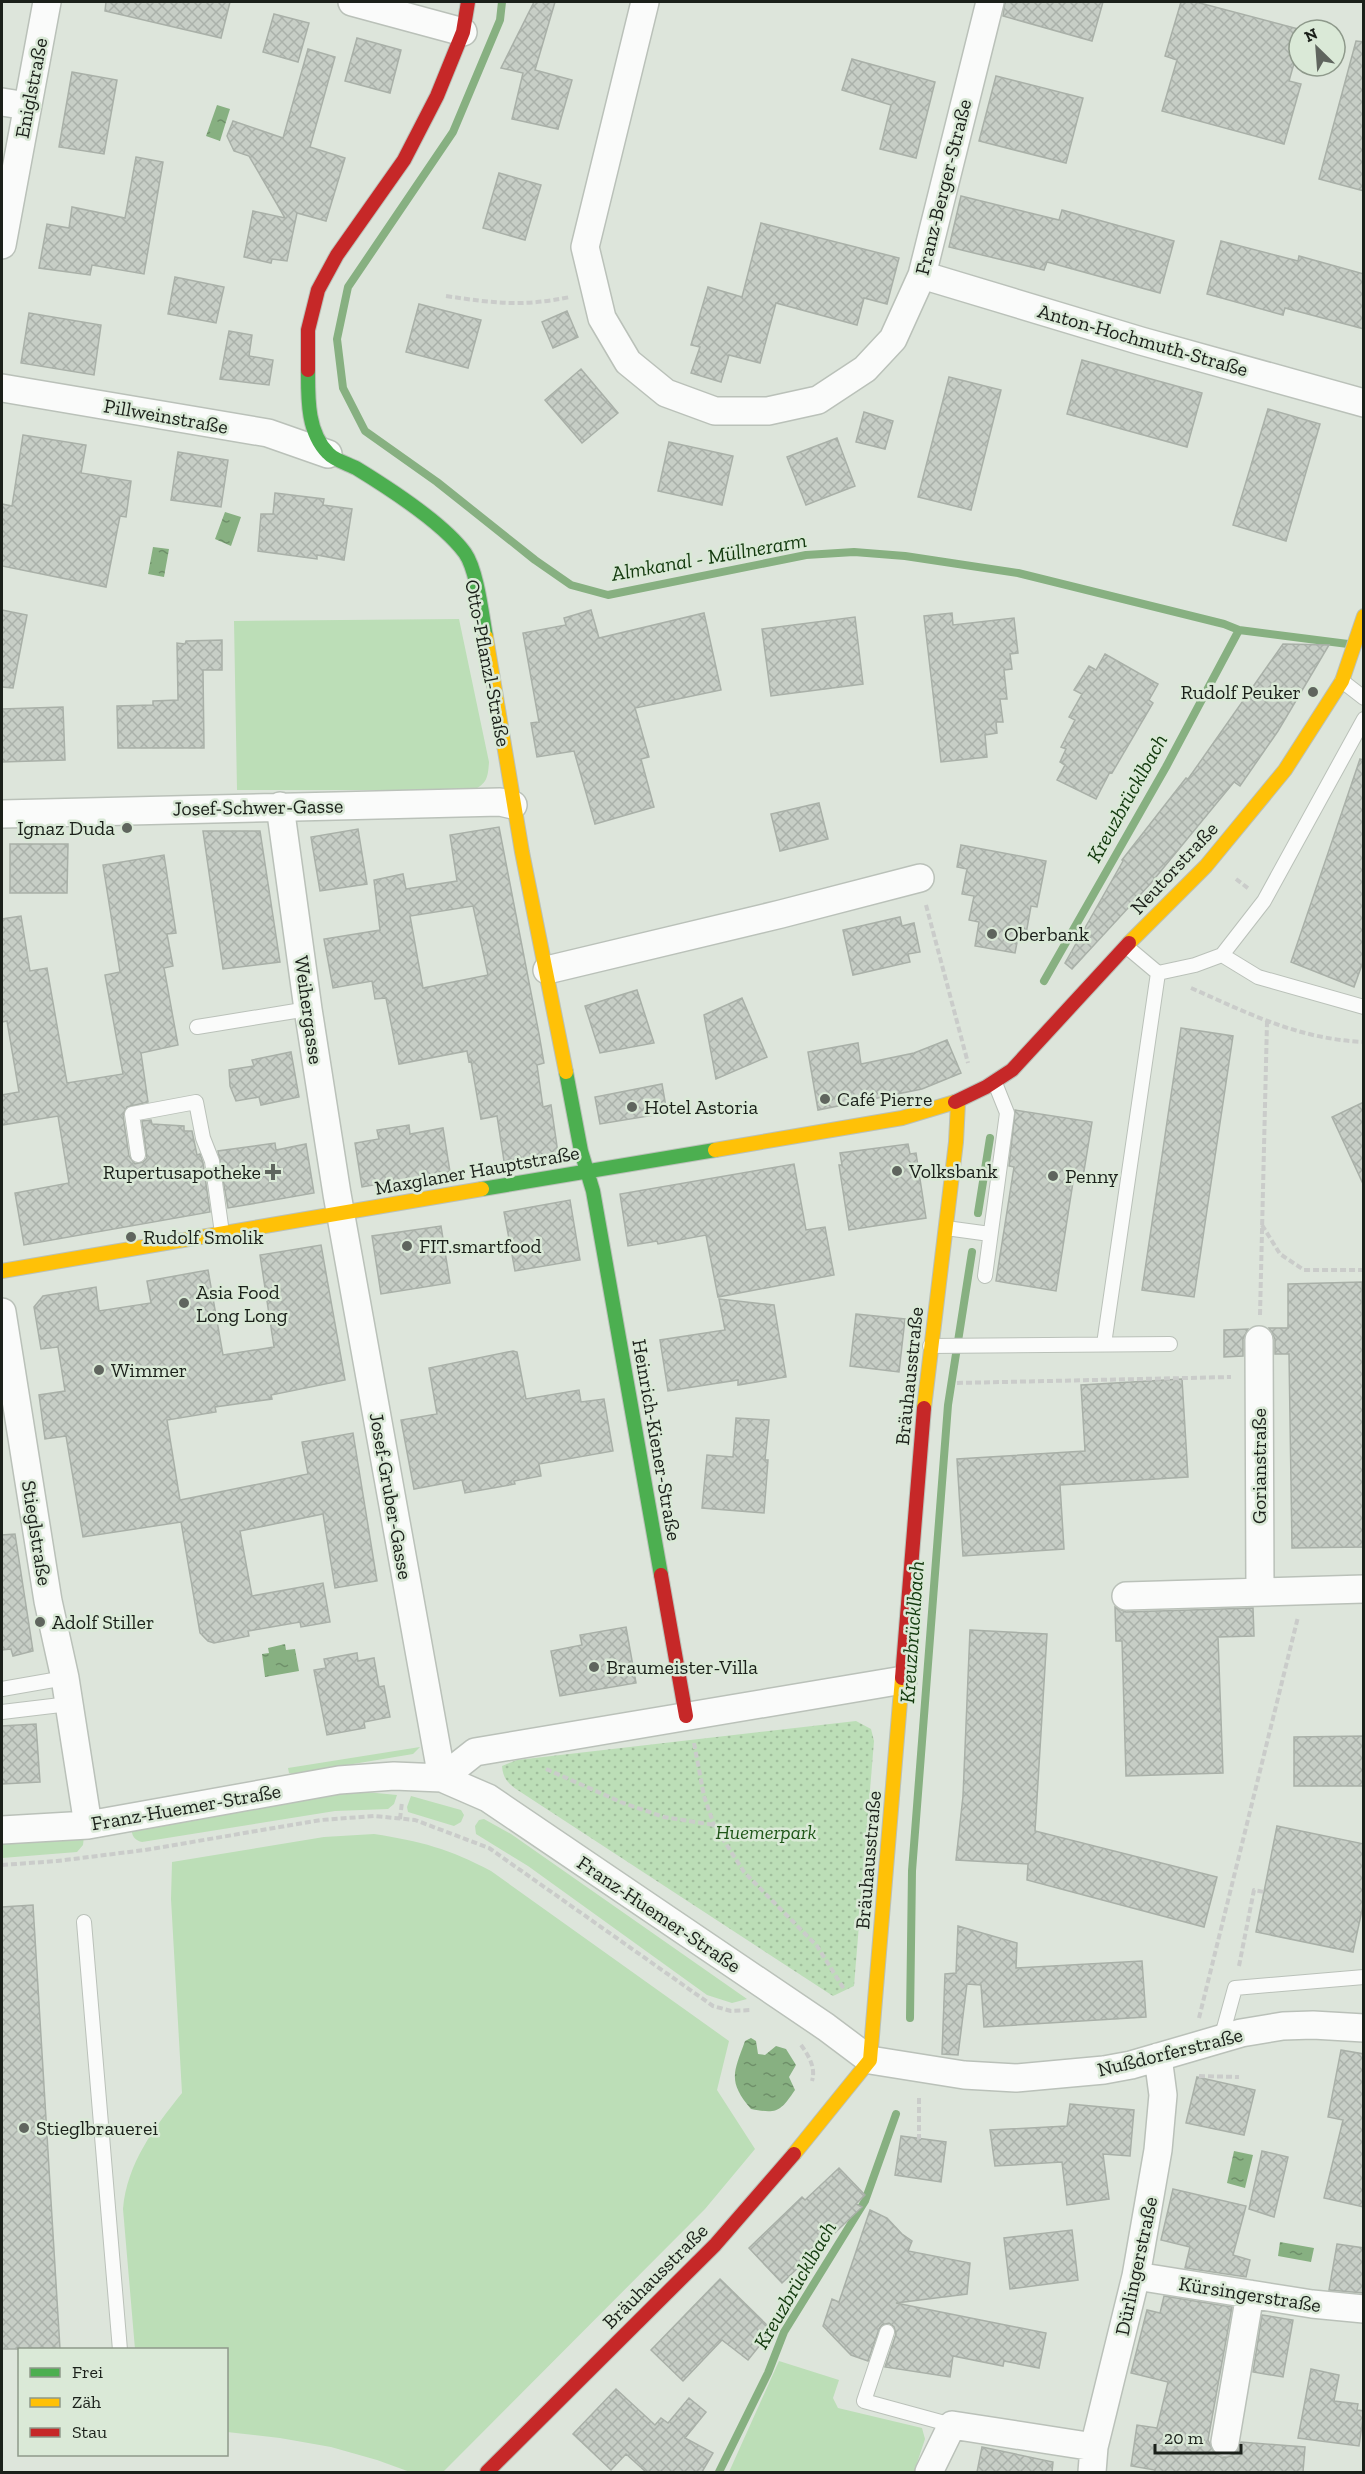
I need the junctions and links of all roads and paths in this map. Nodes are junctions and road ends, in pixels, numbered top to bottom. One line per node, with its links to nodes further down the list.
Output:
1 (48, 2): 7 (street, Eniglstraße)
2 (352, 2): 6 (street)
3 (468, 2): 6 (street)
4 (645, 2): 10 (street, Franz-Berger-Straße)
5 (990, 2): 9 (street, Franz-Berger-Straße)
6 (463, 32): 14 (street)
7 (14, 104): 8 (street, Eniglstraße)
8 (2, 245)
9 (922, 275): 10 (street, Franz-Berger-Straße); 13 (street, Anton-Hochmuth-Straße)
10 (596, 290): 11 (path)
11 (446, 296)
12 (2, 388): 14 (street, Pillweinstraße)
13 (1364, 403)
14 (328, 454): 19 (street, Otto-Pflanzl-Straße)
15 (1364, 616): 16 (street, Neutorstraße)
16 (1342, 681): 17 (lane); 23 (street, Neutorstraße)
17 (1364, 698)
18 (1364, 719): 24 (lane)
19 (513, 805): 20 (street, Josef-Schwer-Gasse); 25 (street, Otto-Pflanzl-Straße)
20 (280, 806): 21 (street, Josef-Schwer-Gasse); 28 (street, Weihergasse)
21 (2, 814)
22 (920, 878): 25 (street); 32 (path)
23 (1127, 947): 26 (lane); 33 (street, Neutorstraße)
24 (1222, 956): 26 (lane); 27 (lane)
25 (548, 970): 36 (street, Otto-Pflanzl-Straße)
26 (1158, 973): 29 (path); 47 (lane)
27 (1364, 1007)
28 (308, 1009): 30 (lane); 37 (street, Weihergasse)
29 (1267, 1022): 31 (path); 38 (path)
30 (197, 1027)
31 (1364, 1042)
32 (969, 1066)
33 (995, 1083): 34 (street, Neutorstraße); 41 (lane)
34 (958, 1103): 36 (street, Maxglaner Hauptstraße); 39 (street, Bräuhausstraße)
35 (138, 1155): 40 (lane)
36 (587, 1171): 37 (street, Maxglaner Hauptstraße); 60 (street, Heinrich-Kiener-Straße)
37 (341, 1213): 40 (street, Maxglaner Hauptstraße); 62 (street, Josef-Gruber-Gasse)
38 (1262, 1224): 42 (path); 46 (path)
39 (946, 1228): 41 (lane); 49 (street, Bräuhausstraße)
40 (222, 1233): 43 (street, Maxglaner Hauptstraße)
41 (990, 1234): 44 (lane)
42 (1364, 1270)
43 (2, 1271)
44 (985, 1276)
45 (2, 1312): 58 (street, Stieglstraße)
46 (1259, 1340): 50 (street, Gorianstraße)
47 (1104, 1344): 48 (lane); 49 (lane)
48 (1170, 1344)
49 (930, 1346): 56 (street, Bräuhausstraße)
50 (1259, 1376): 51 (path); 54 (street, Gorianstraße)
51 (958, 1383)
52 (1364, 1589): 53 (street)
53 (1304, 1591): 54 (street); 75 (path)
54 (1260, 1592): 55 (street)
55 (1126, 1596)
56 (903, 1680): 60 (street); 80 (street, Bräuhausstraße)
57 (2, 1689): 58 (lane)
58 (67, 1691): 59 (lane); 65 (street, Stieglstraße)
59 (2, 1712)
60 (689, 1727): 62 (street); 66 (path)
61 (541, 1766): 66 (path)
62 (442, 1778): 65 (street, Franz-Huemer-Straße); 80 (street, Franz-Huemer-Straße)
63 (402, 1800): 64 (path)
64 (400, 1819): 68 (path); 74 (path)
65 (88, 1825): 67 (street, Franz-Huemer-Straße)
66 (714, 1825): 73 (path)
67 (2, 1830)
68 (2, 1864)
69 (1264, 1892): 72 (path)
70 (84, 1922): 90 (lane)
71 (1364, 1977): 72 (lane)
72 (1235, 1988): 77 (lane)
73 (846, 1991)
74 (753, 2010)
75 (1197, 2024)
76 (1364, 2028): 77 (street, Nußdorferstraße)
77 (1221, 2039): 79 (street, Nußdorferstraße)
78 (799, 2043): 81 (path)
79 (1158, 2057): 80 (street, Nußdorferstraße); 86 (street, Dürlingerstraße)
80 (870, 2060): 94 (street, Bräuhausstraße)
81 (814, 2074)
82 (1197, 2075): 83 (path)
83 (1239, 2077)
84 (919, 2098): 85 (path)
85 (919, 2139)
86 (1137, 2276): 87 (street, Kürsingerstraße); 93 (street, Dürlingerstraße)
87 (1250, 2294): 88 (street, Kürsingerstraße); 92 (street)
88 (1364, 2309)
89 (887, 2332): 91 (lane)
90 (120, 2348)
91 (952, 2425): 93 (street); 95 (street)
92 (1225, 2442)
93 (1093, 2460)
94 (487, 2472)
95 (929, 2472)

